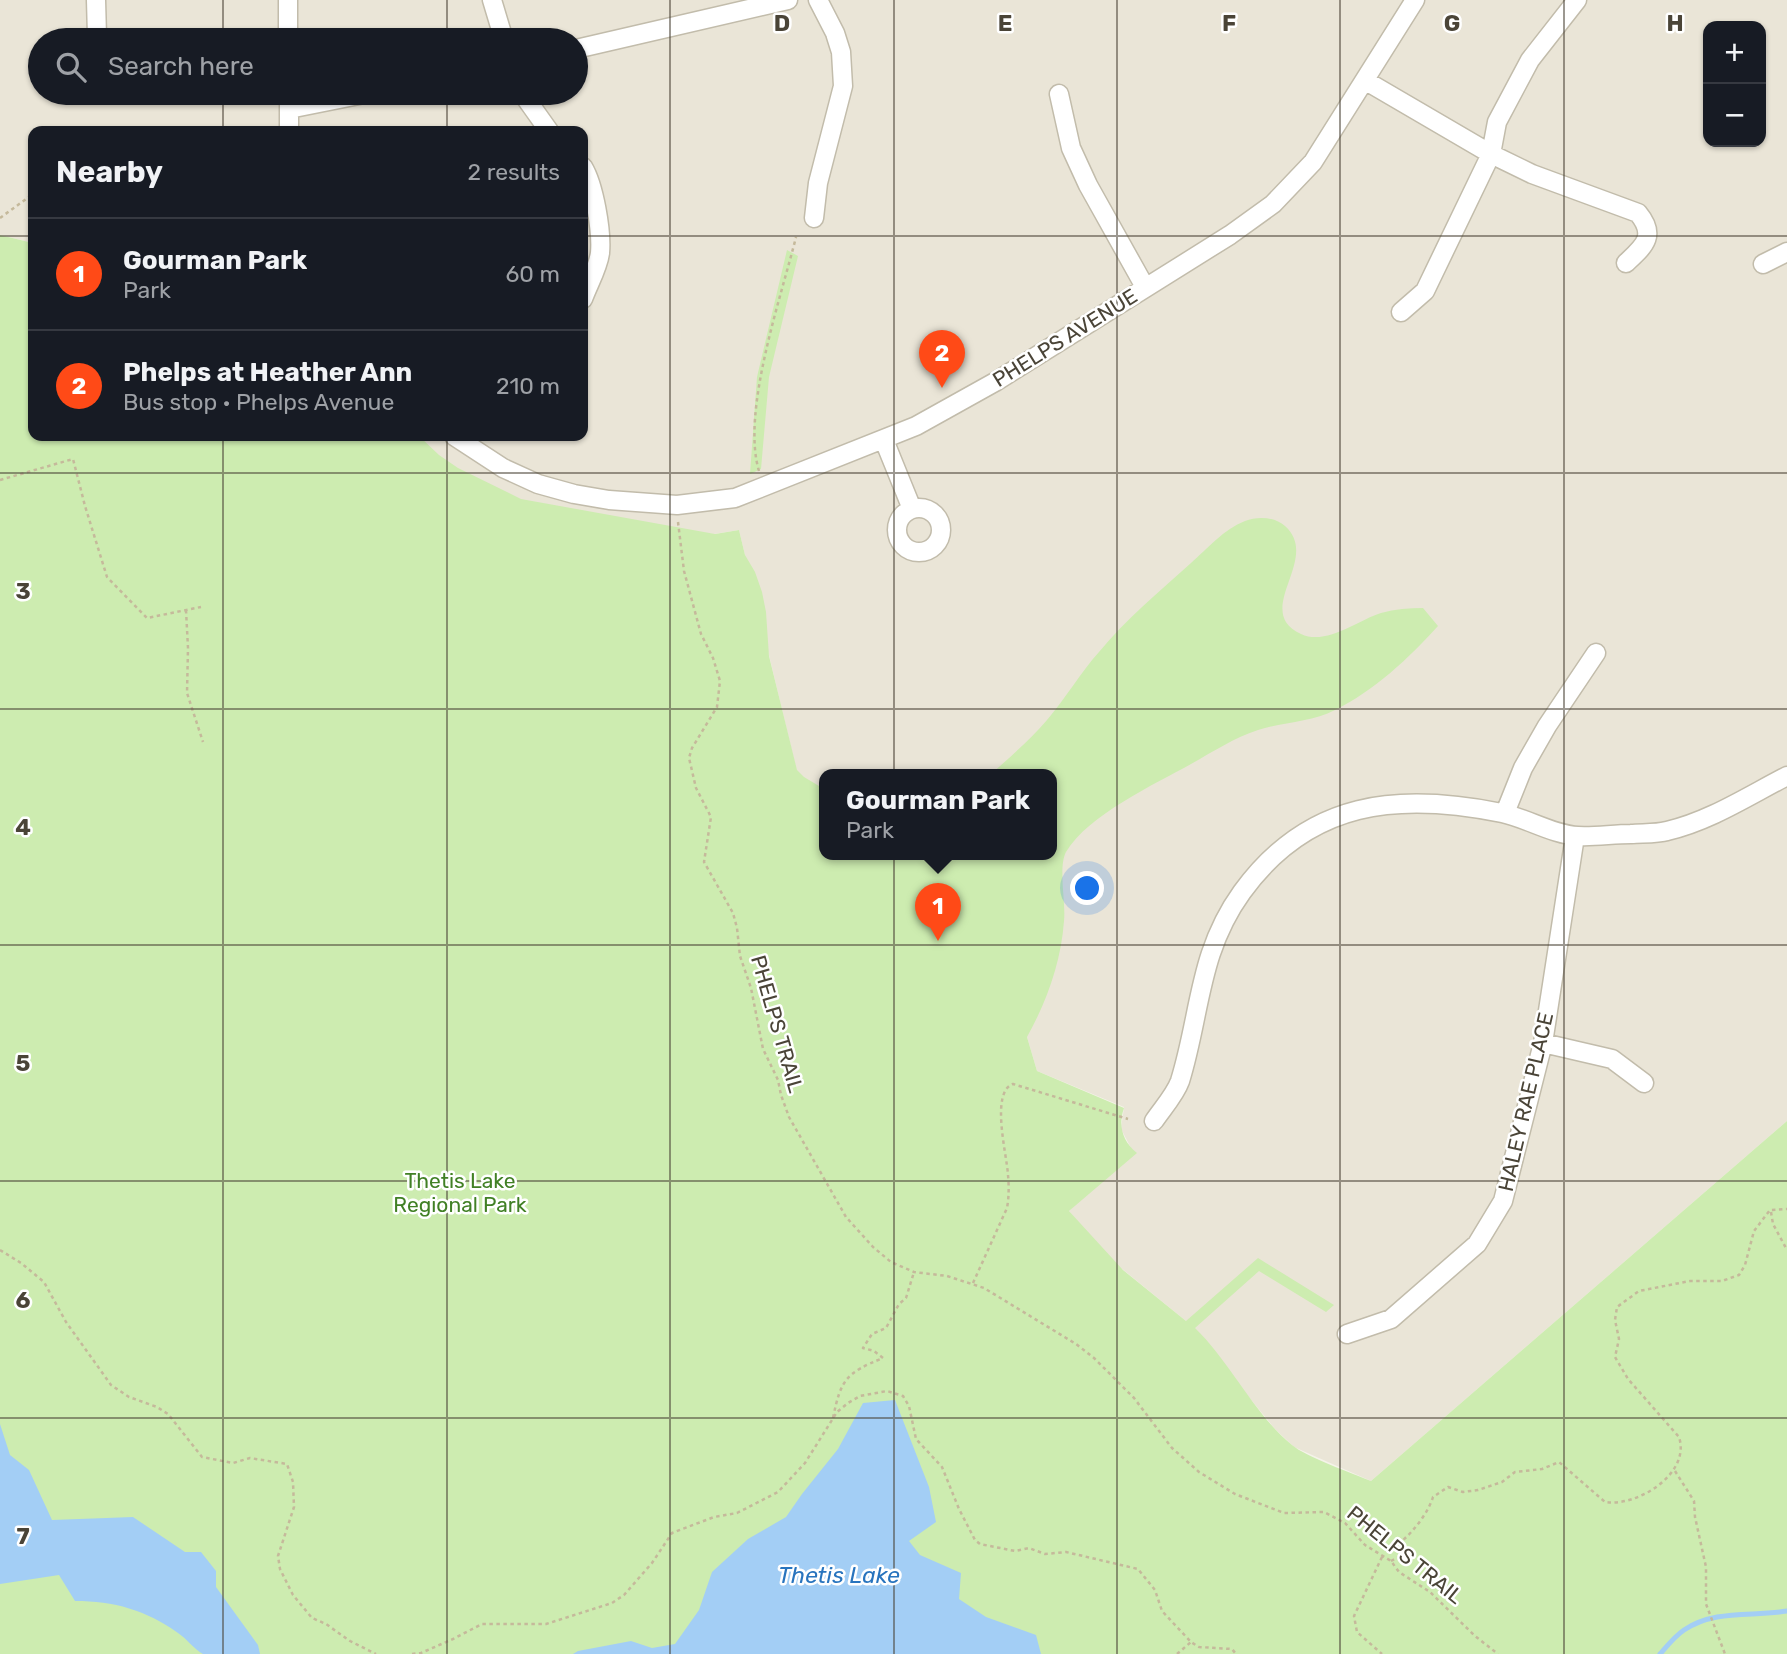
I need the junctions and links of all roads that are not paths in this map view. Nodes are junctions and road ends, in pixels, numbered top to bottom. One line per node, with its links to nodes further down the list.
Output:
1 (96, 0): 8 (street)
2 (288, 0): 9 (street)
3 (492, 0): 10 (street)
4 (788, 0): 11 (street)
5 (818, 0): 20 (street)
6 (1415, 0): 12 (street, PHELPS AVENUE)
7 (1577, 0): 18 (street)
8 (97, 28)
9 (288, 28)
10 (500, 28)
11 (588, 46)
12 (1366, 81): 18 (street); 25 (street, PHELPS AVENUE)
13 (1059, 94): 25 (street)
14 (289, 105): 16 (street)
15 (531, 105): 17 (street)
16 (289, 126)
17 (545, 126)
18 (1491, 154): 22 (street); 26 (street)
19 (588, 175): 24 (street)
20 (814, 218)
21 (1787, 252): 23 (street)
22 (1626, 262)
23 (1763, 264)
24 (588, 285)
25 (1145, 287): 27 (street, PHELPS AVENUE)
26 (1401, 312)
27 (884, 440): 28 (street, PHELPS AVENUE); 29 (street)
28 (462, 441)
29 (912, 509)
30 (1596, 653): 32 (street)
31 (1787, 776): 33 (street)
32 (1505, 813): 33 (street); 36 (street)
33 (1575, 836): 34 (street, HALEY RAE PLACE)
34 (1543, 1042): 35 (street); 37 (street, HALEY RAE PLACE)
35 (1644, 1083)
36 (1154, 1121)
37 (1347, 1334)

